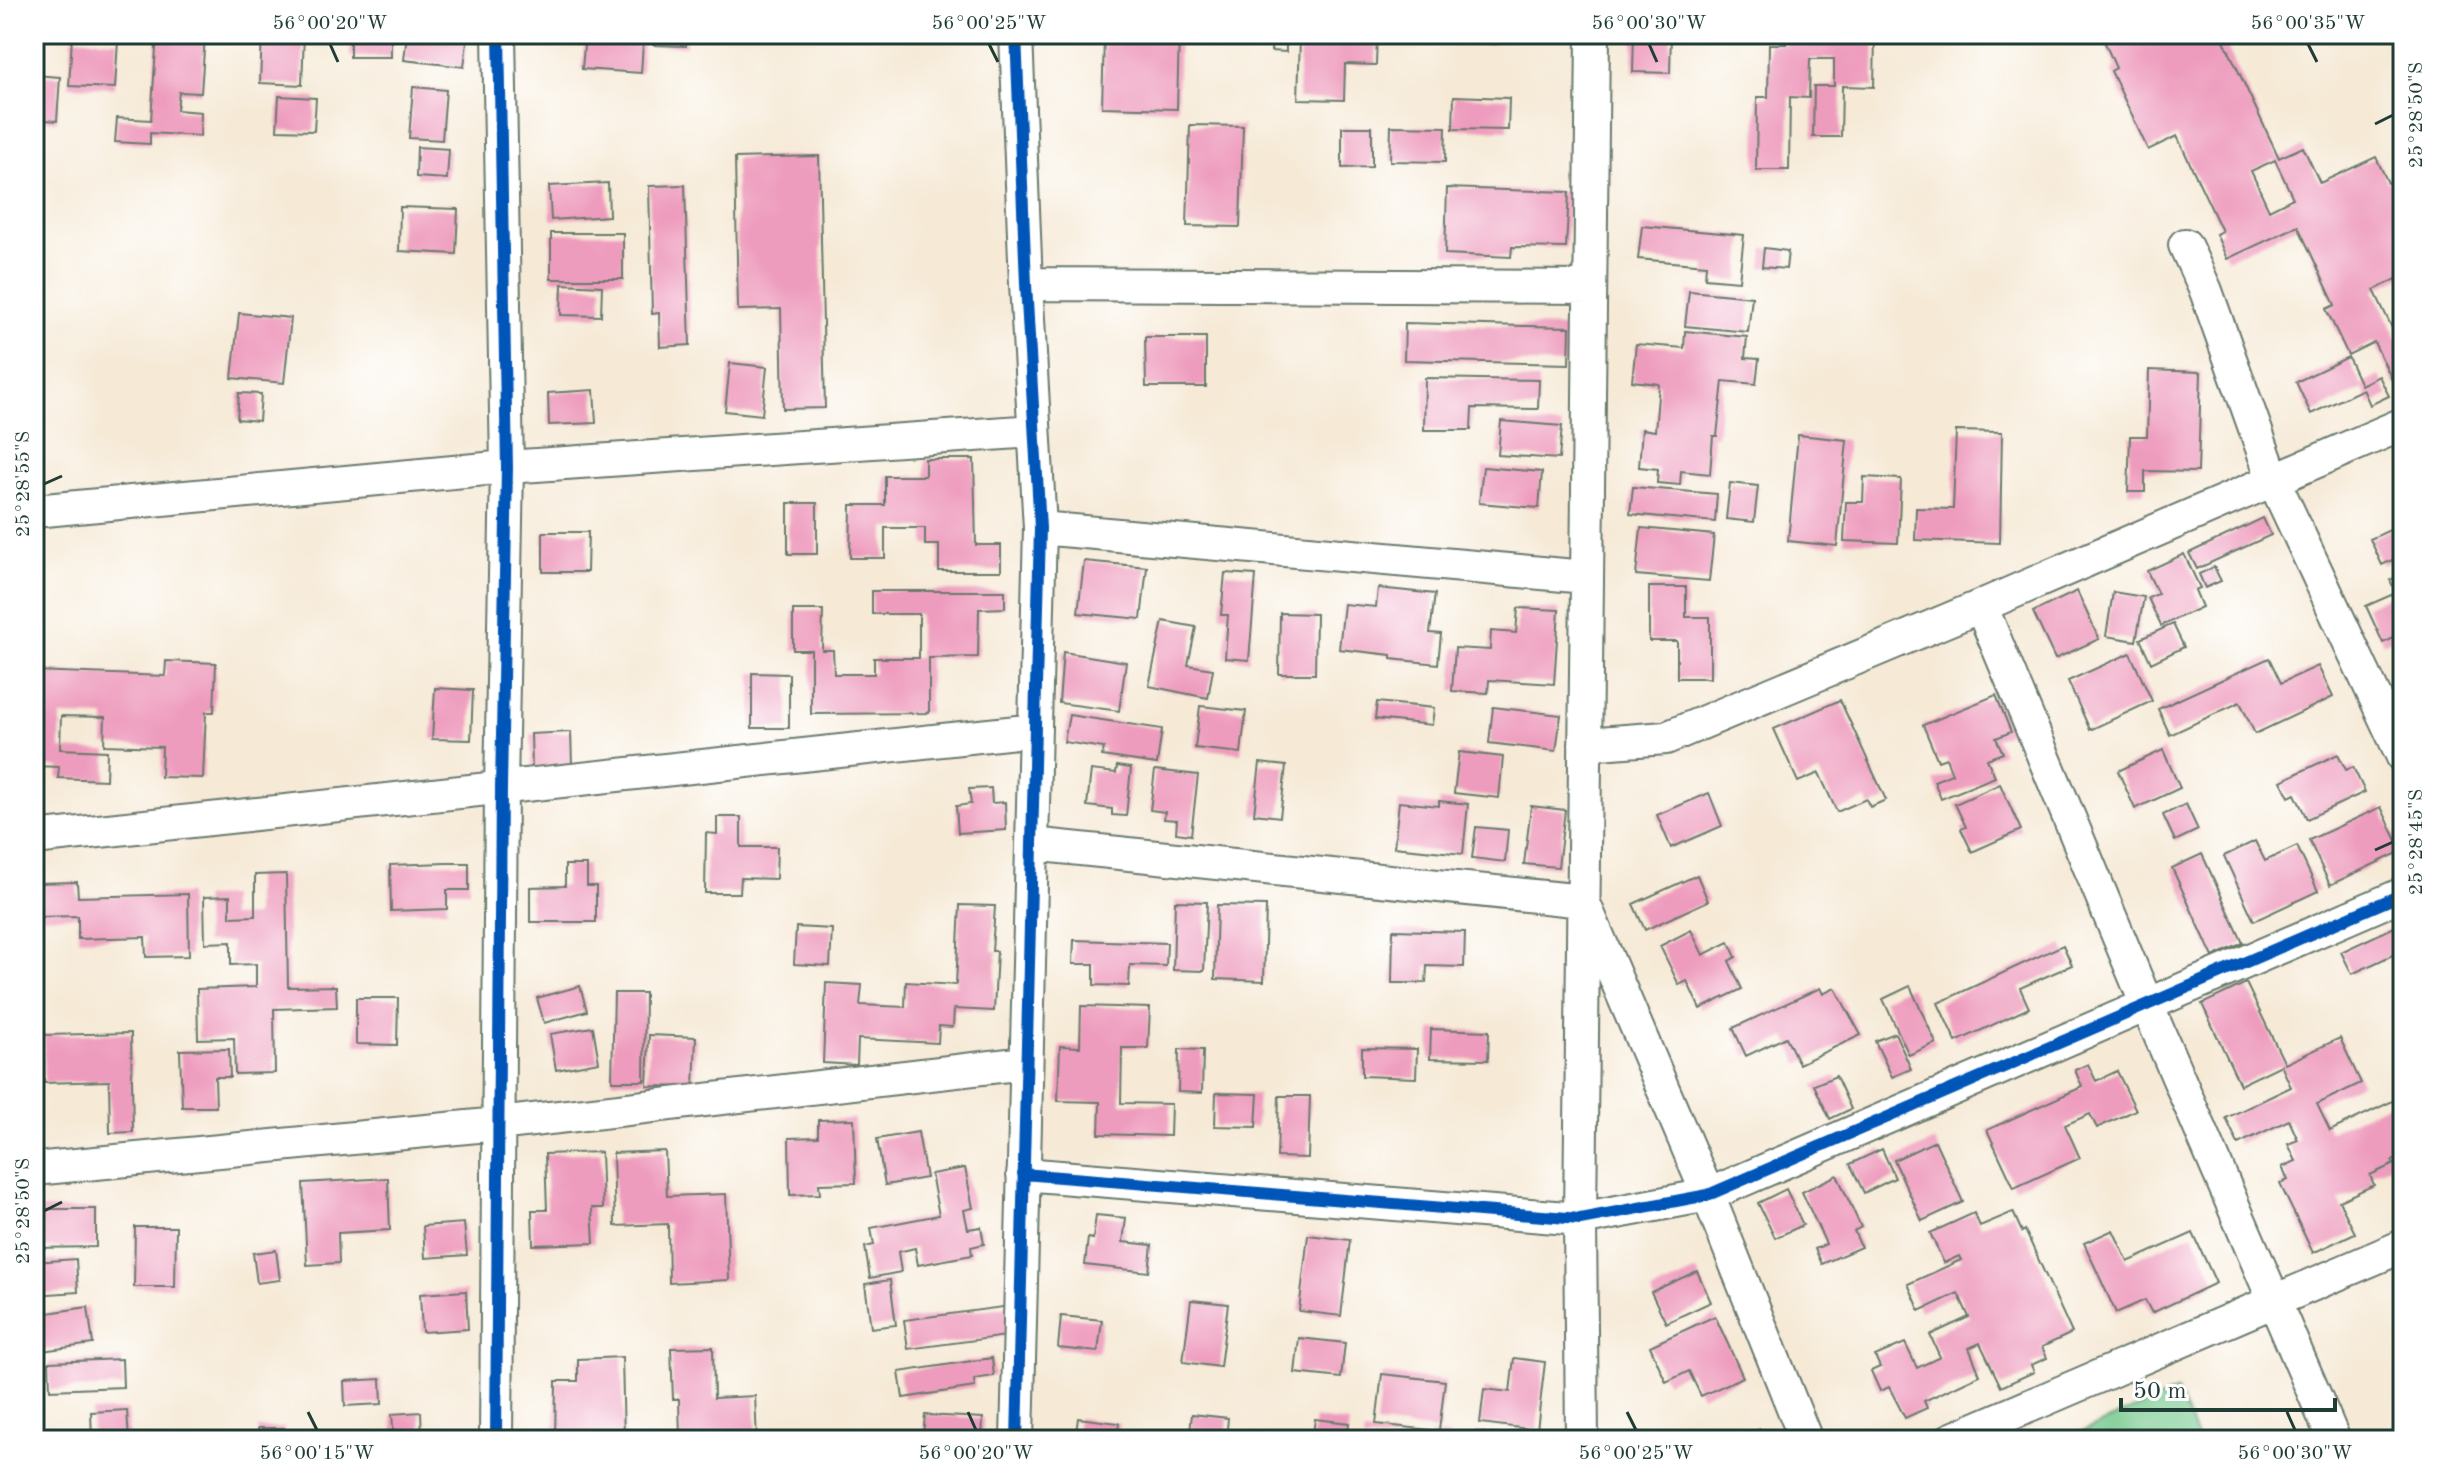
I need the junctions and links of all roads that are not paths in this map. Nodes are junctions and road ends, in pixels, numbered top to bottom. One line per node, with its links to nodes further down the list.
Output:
1 (499, 34): 9 (street)
2 (1016, 34): 5 (street)
3 (1593, 34): 6 (street)
4 (2185, 245): 10 (street)
5 (1026, 284): 6 (street); 8 (street)
6 (1590, 287): 13 (street)
7 (2403, 424): 10 (street)
8 (1034, 431): 9 (street); 12 (street)
9 (507, 467): 11 (street); 18 (street)
10 (2273, 479): 14 (street); 17 (street)
11 (34, 511)
12 (1040, 528): 13 (street); 15 (street)
13 (1586, 577): 16 (street)
14 (1981, 606): 16 (street); 23 (street)
15 (1035, 730): 18 (street); 20 (street)
16 (1585, 744): 22 (street)
17 (2403, 757)
18 (501, 788): 19 (street); 25 (street)
19 (34, 838)
20 (1032, 844): 22 (street); 24 (street)
21 (2403, 894): 23 (street)
22 (1583, 901): 28 (street); 29 (street)
23 (2147, 1005): 28 (street); 31 (street)
24 (1026, 1063): 25 (street); 27 (street)
25 (498, 1124): 26 (street); 32 (street)
26 (34, 1169)
27 (1023, 1174): 29 (street); 33 (street)
28 (1708, 1195): 29 (street); 35 (street)
29 (1580, 1219): 34 (street)
30 (2403, 1246): 31 (street)
31 (2273, 1301): 36 (street); 37 (street)
32 (496, 1440)
33 (1017, 1440)
34 (1582, 1440)
35 (1806, 1440)
36 (1950, 1440)
37 (2334, 1440)

